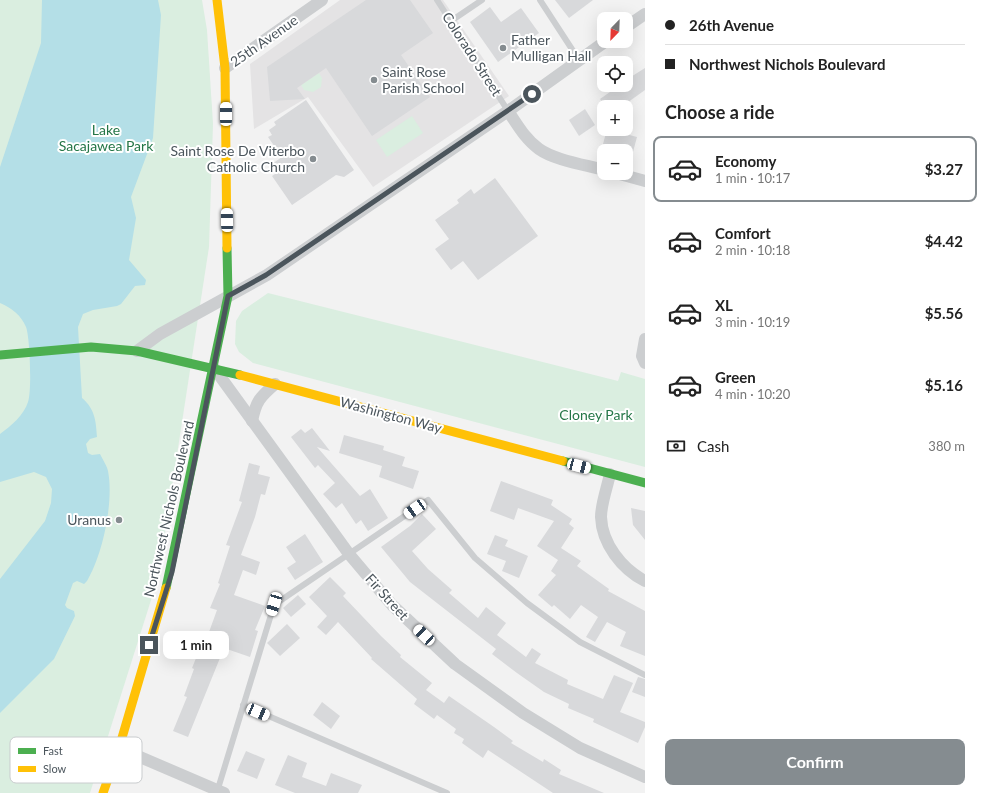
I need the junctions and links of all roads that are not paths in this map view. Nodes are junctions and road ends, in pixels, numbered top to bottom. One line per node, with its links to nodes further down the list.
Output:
1 (217, 0): 11 (main road, Northwest Nichols Boulevard)
2 (321, 0): 11 (street, 25th Avenue)
3 (437, 0): 7 (lane, Colorado Street)
4 (482, 0): 7 (lane)
5 (540, 0): 10 (lane)
6 (645, 14): 8 (street)
7 (451, 21): 12 (lane, Colorado Street)
8 (633, 22)
9 (597, 47): 10 (street)
10 (579, 60): 12 (street)
11 (225, 68): 16 (main road, Northwest Nichols Boulevard)
12 (508, 110): 13 (street, Colorado Street); 16 (street)
13 (597, 168)
14 (633, 178): 15 (street)
15 (645, 181)
16 (228, 296): 18 (street); 21 (main road, Northwest Nichols Boulevard)
17 (645, 339): 20 (street)
18 (137, 351): 19 (main road, Washington Way); 21 (main road, Washington Way)
19 (0, 355)
20 (645, 363)
21 (214, 368): 22 (main road, Washington Way); 23 (street, Fir Street); 30 (main road, Northwest Nichols Boulevard)
22 (275, 384): 23 (street); 24 (main road, Washington Way)
23 (252, 420): 26 (street, Fir Street)
24 (610, 474): 25 (main road, Washington Way); 27 (street)
25 (645, 483)
26 (349, 554): 28 (lane); 29 (lane); 32 (street, Fir Street)
27 (645, 581)
28 (645, 675)
29 (243, 705): 34 (lane); 36 (lane)
30 (122, 737)
31 (142, 758): 34 (street)
32 (645, 777)
33 (107, 783): 35 (main road, Northwest Nichols Boulevard)
34 (219, 792)
35 (103, 793)
36 (447, 793)

